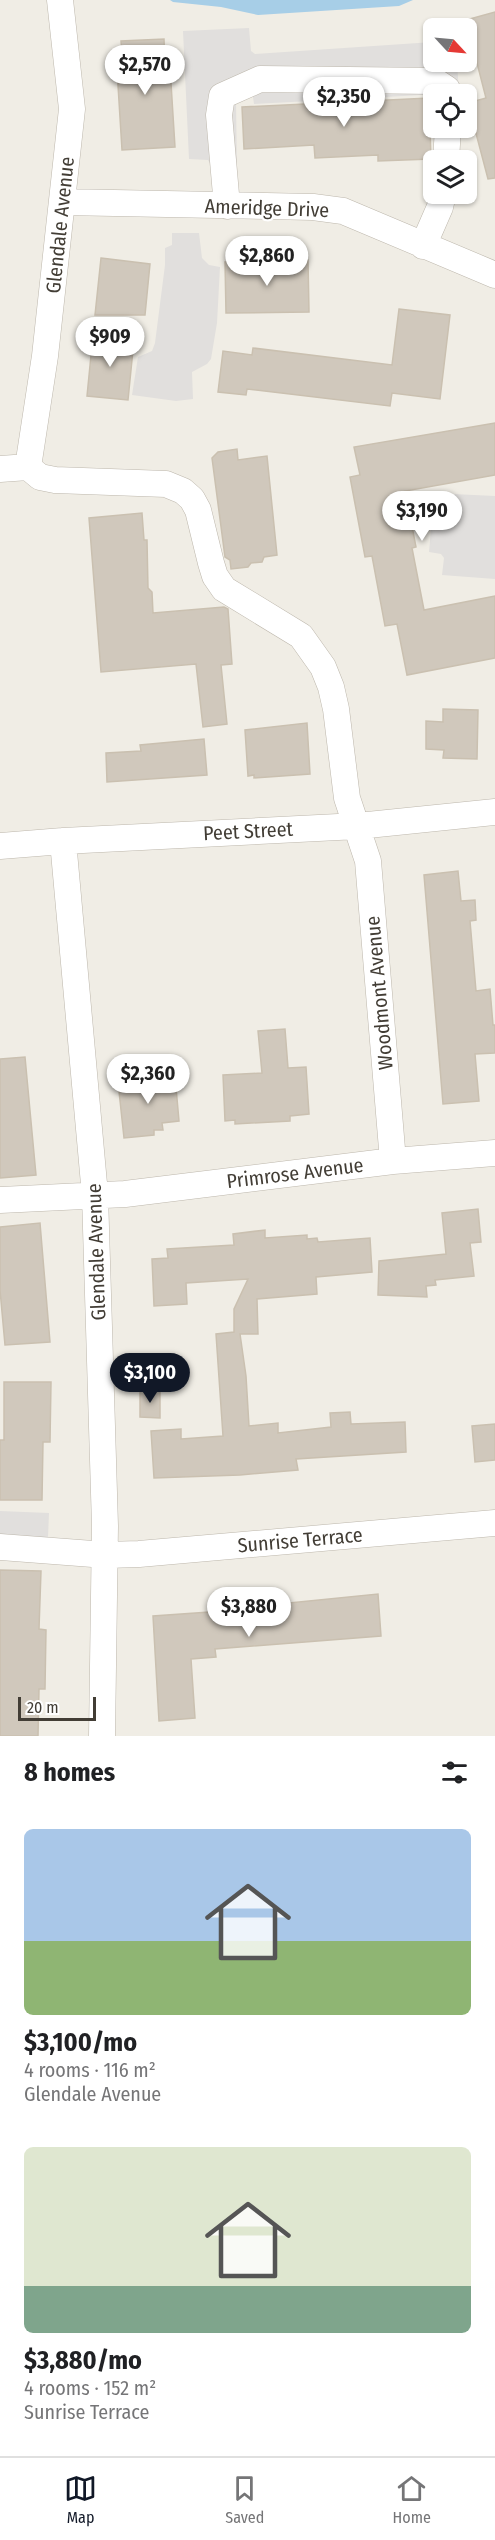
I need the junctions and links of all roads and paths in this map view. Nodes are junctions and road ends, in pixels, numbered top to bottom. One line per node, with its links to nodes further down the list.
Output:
1 (60, 0): 3 (street, Glendale Avenue)
2 (440, 84): 5 (street)
3 (63, 202): 5 (street, Ameridge Drive); 8 (street, Glendale Avenue)
4 (441, 204): 6 (street)
5 (227, 206): 6 (street, Ameridge Drive)
6 (423, 246): 7 (street, Ameridge Drive)
7 (495, 275)
8 (29, 458): 9 (street); 11 (street, Woodmont Avenue)
9 (0, 469)
10 (495, 812): 11 (street, Peet Street)
11 (358, 826): 12 (street, Peet Street); 15 (street, Woodmont Avenue)
12 (63, 841): 13 (street, Peet Street); 16 (street, Glendale Avenue)
13 (0, 846)
14 (495, 1153): 15 (street, Primrose Avenue)
15 (393, 1161): 16 (street, Primrose Avenue)
16 (95, 1195): 17 (street, Primrose Avenue); 20 (street, Glendale Avenue)
17 (0, 1200)
18 (495, 1523): 20 (street, Sunrise Terrace)
19 (0, 1547): 20 (street, Sunrise Terrace)
20 (106, 1555): 21 (street, Glendale Avenue)
21 (102, 1736)

